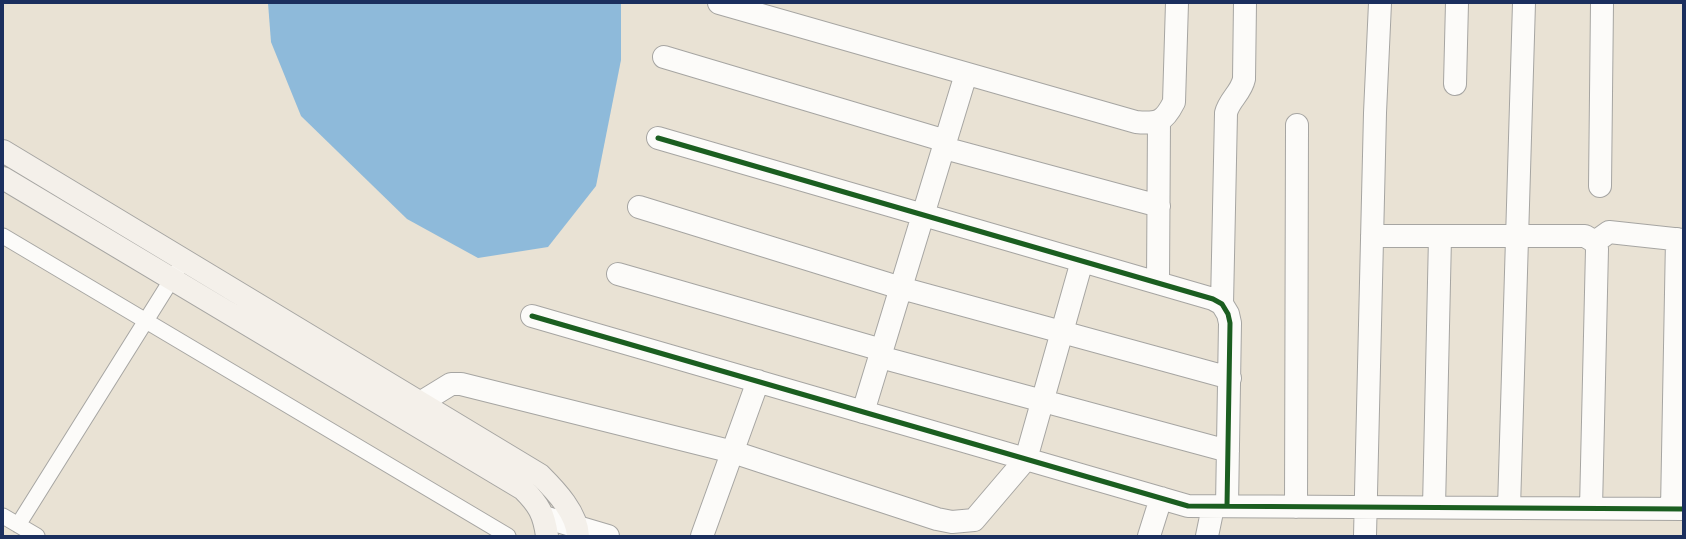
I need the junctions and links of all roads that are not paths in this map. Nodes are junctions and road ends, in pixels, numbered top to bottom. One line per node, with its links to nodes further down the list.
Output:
1 (719, 3): 9 (street)
2 (1177, 3): 11 (street)
3 (1245, 3): 33 (street)
4 (1380, 3): 22 (street)
5 (1457, 3): 10 (street)
6 (1524, 3): 24 (street)
7 (1602, 3): 17 (street)
8 (664, 57): 14 (street)
9 (966, 74): 11 (street); 14 (street)
10 (1455, 84)
11 (1159, 121): 18 (street)
12 (1297, 124): 48 (street)
13 (658, 138): 20 (street)
14 (945, 145): 18 (street); 20 (street)
15 (3, 151): 27 (street)
16 (3, 178): 30 (street)
17 (1600, 186)
18 (1159, 206): 31 (street)
19 (639, 207): 32 (street)
20 (923, 216): 28 (street); 32 (street)
21 (3, 236): 35 (lane)
22 (1372, 236): 23 (street); 49 (street)
23 (1440, 237): 24 (street); 50 (street)
24 (1517, 237): 26 (street); 51 (street)
25 (1680, 240): 26 (street); 53 (street)
26 (1595, 242): 52 (street)
27 (183, 260): 30 (lane); 41 (street)
28 (1082, 261): 31 (street); 36 (street)
29 (618, 274): 37 (street)
30 (174, 279): 35 (lane); 56 (street)
31 (1158, 282): 33 (street)
32 (901, 288): 36 (street); 37 (street)
33 (1222, 304): 38 (street)
34 (532, 316): 39 (street)
35 (146, 321): 55 (lane); 59 (lane)
36 (1062, 332): 38 (street); 40 (street)
37 (881, 354): 40 (street); 42 (street)
38 (1230, 378): 43 (street)
39 (758, 381): 42 (street); 44 (street)
40 (1043, 401): 43 (street); 45 (street)
41 (420, 402): 44 (street); 57 (street)
42 (863, 412): 45 (street)
43 (1228, 451): 47 (street)
44 (733, 452): 45 (street); 61 (street)
45 (1026, 460): 46 (street)
46 (1161, 498): 47 (street); 62 (street)
47 (1220, 506): 48 (street); 63 (street)
48 (1296, 507): 49 (street)
49 (1367, 507): 50 (street); 64 (street)
50 (1434, 508): 51 (street)
51 (1509, 508): 52 (street)
52 (1590, 508): 53 (street)
53 (1678, 509)
54 (3, 516): 55 (lane)
55 (18, 525): 58 (lane)
56 (546, 526): 57 (street)
57 (578, 532): 60 (street)
58 (37, 536)
59 (508, 536)
60 (608, 536)
61 (702, 536)
62 (1149, 536)
63 (1207, 536)
64 (1366, 536)

